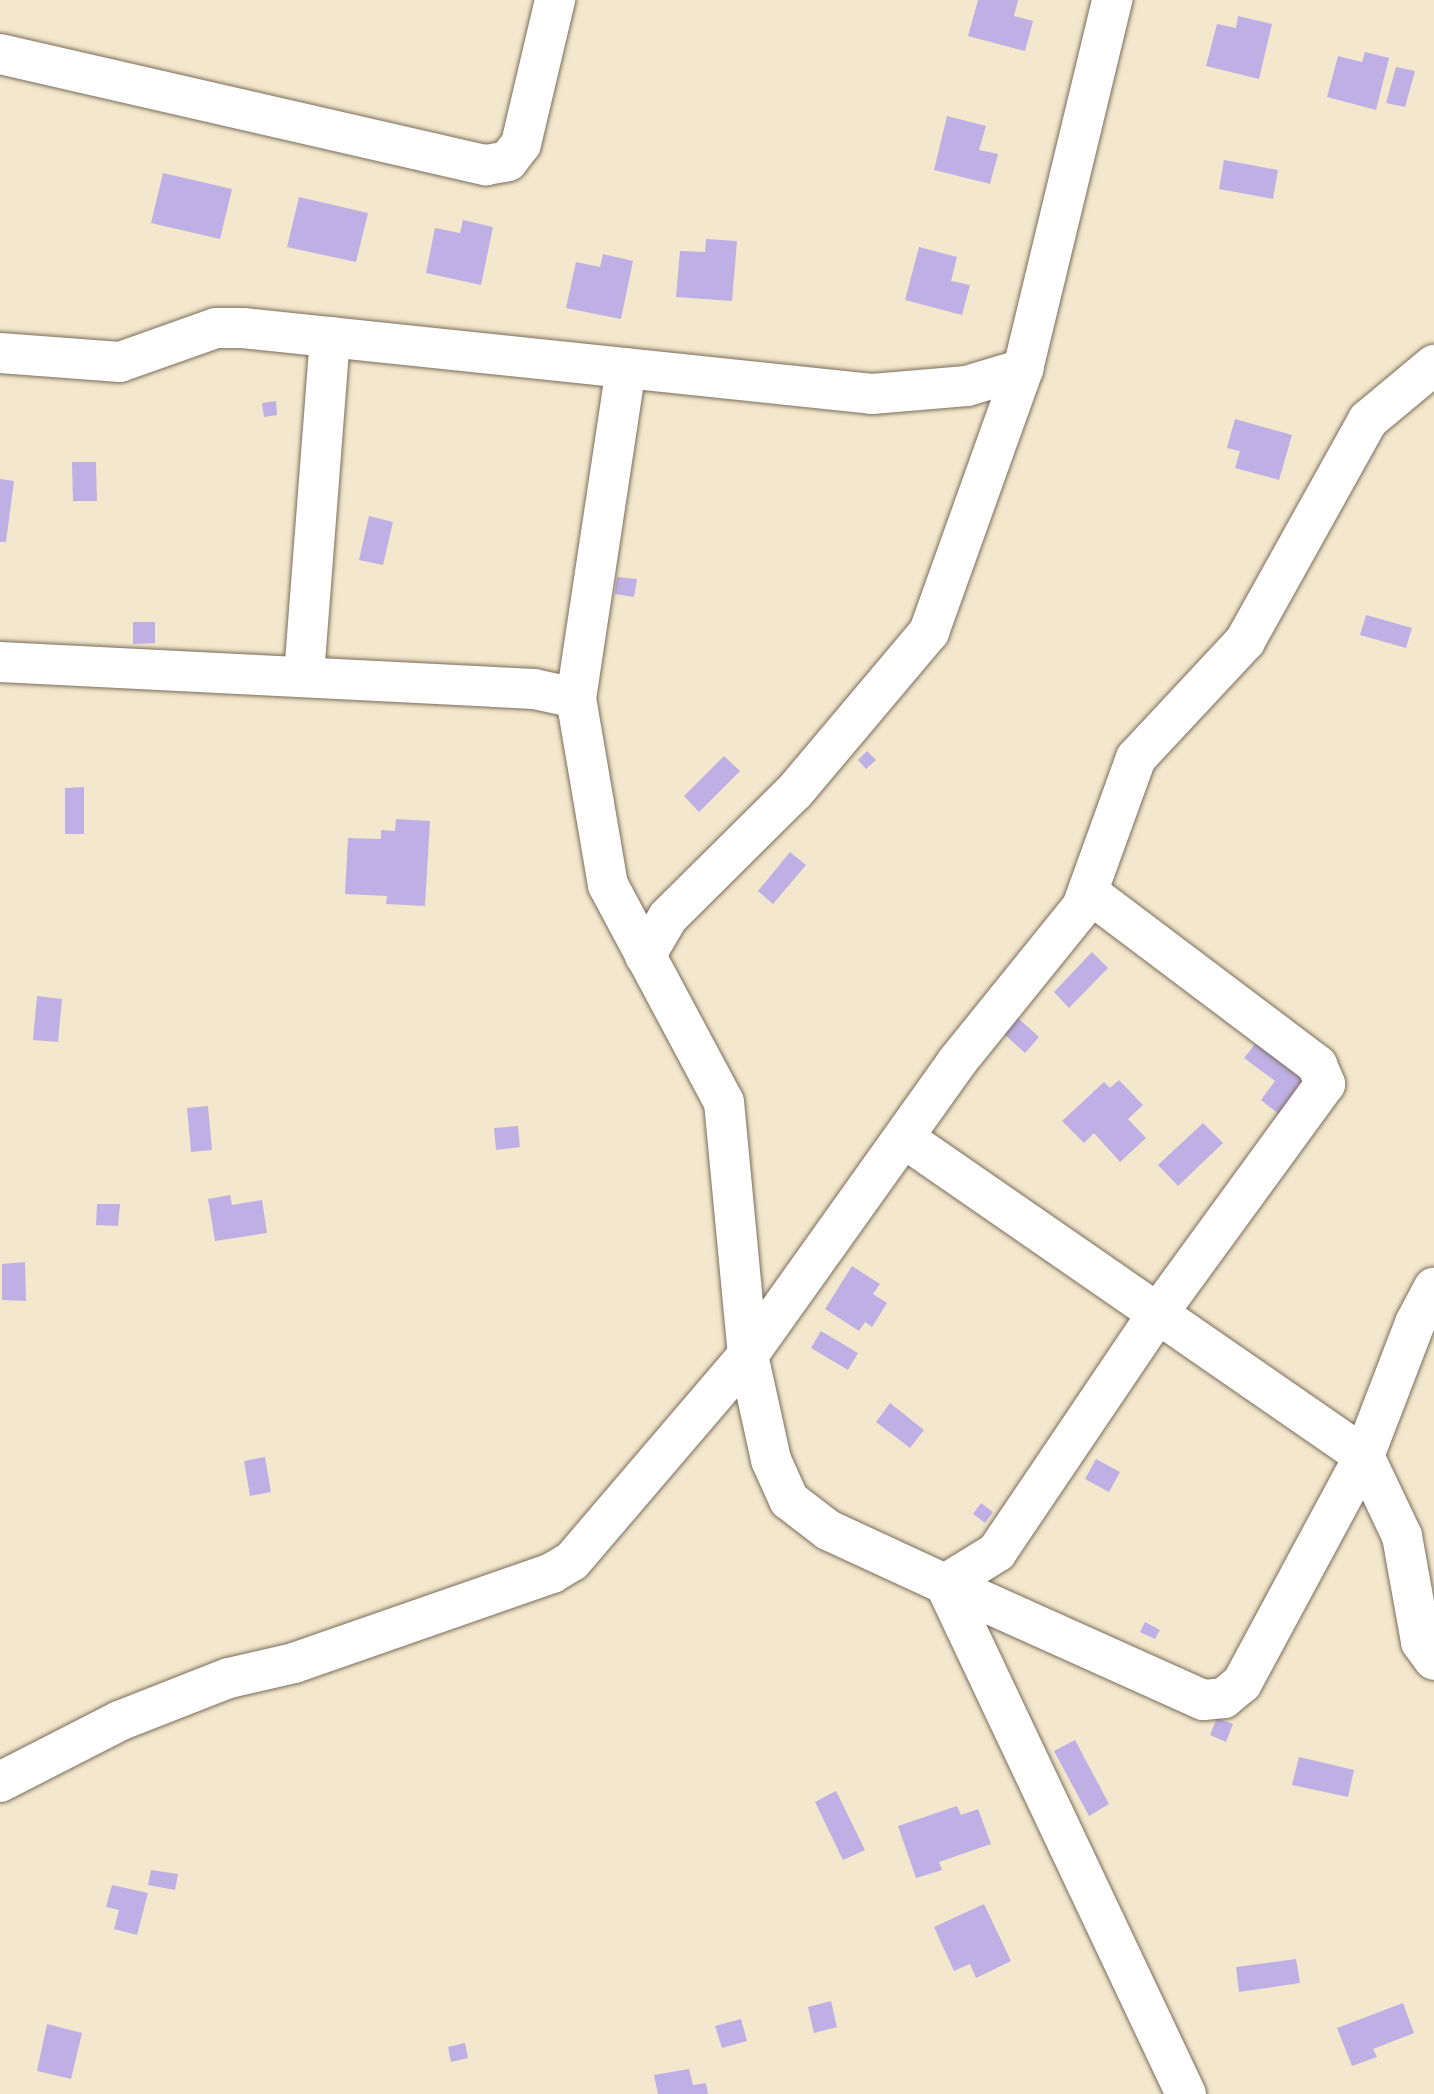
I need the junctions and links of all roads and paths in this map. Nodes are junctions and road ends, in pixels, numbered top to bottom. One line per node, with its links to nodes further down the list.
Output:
1 (555, 0): 3 (street)
2 (1112, 0): 8 (street)
3 (0, 54)
4 (330, 337): 5 (street); 7 (street); 10 (street)
5 (0, 353)
6 (1434, 365): 12 (street)
7 (626, 368): 8 (street); 11 (street)
8 (1023, 369): 13 (street)
9 (0, 662): 10 (street)
10 (304, 675): 11 (street)
11 (576, 698): 13 (street)
12 (1089, 893): 14 (street); 16 (street)
13 (645, 956): 17 (street)
14 (904, 1138): 16 (street); 17 (street)
15 (1434, 1288): 18 (street)
16 (1160, 1310): 18 (street); 19 (street)
17 (748, 1355): 19 (street); 21 (street)
18 (1364, 1456): 19 (street); 20 (street)
19 (945, 1584): 22 (street)
20 (1434, 1660)
21 (0, 1782)
22 (1186, 2094)

